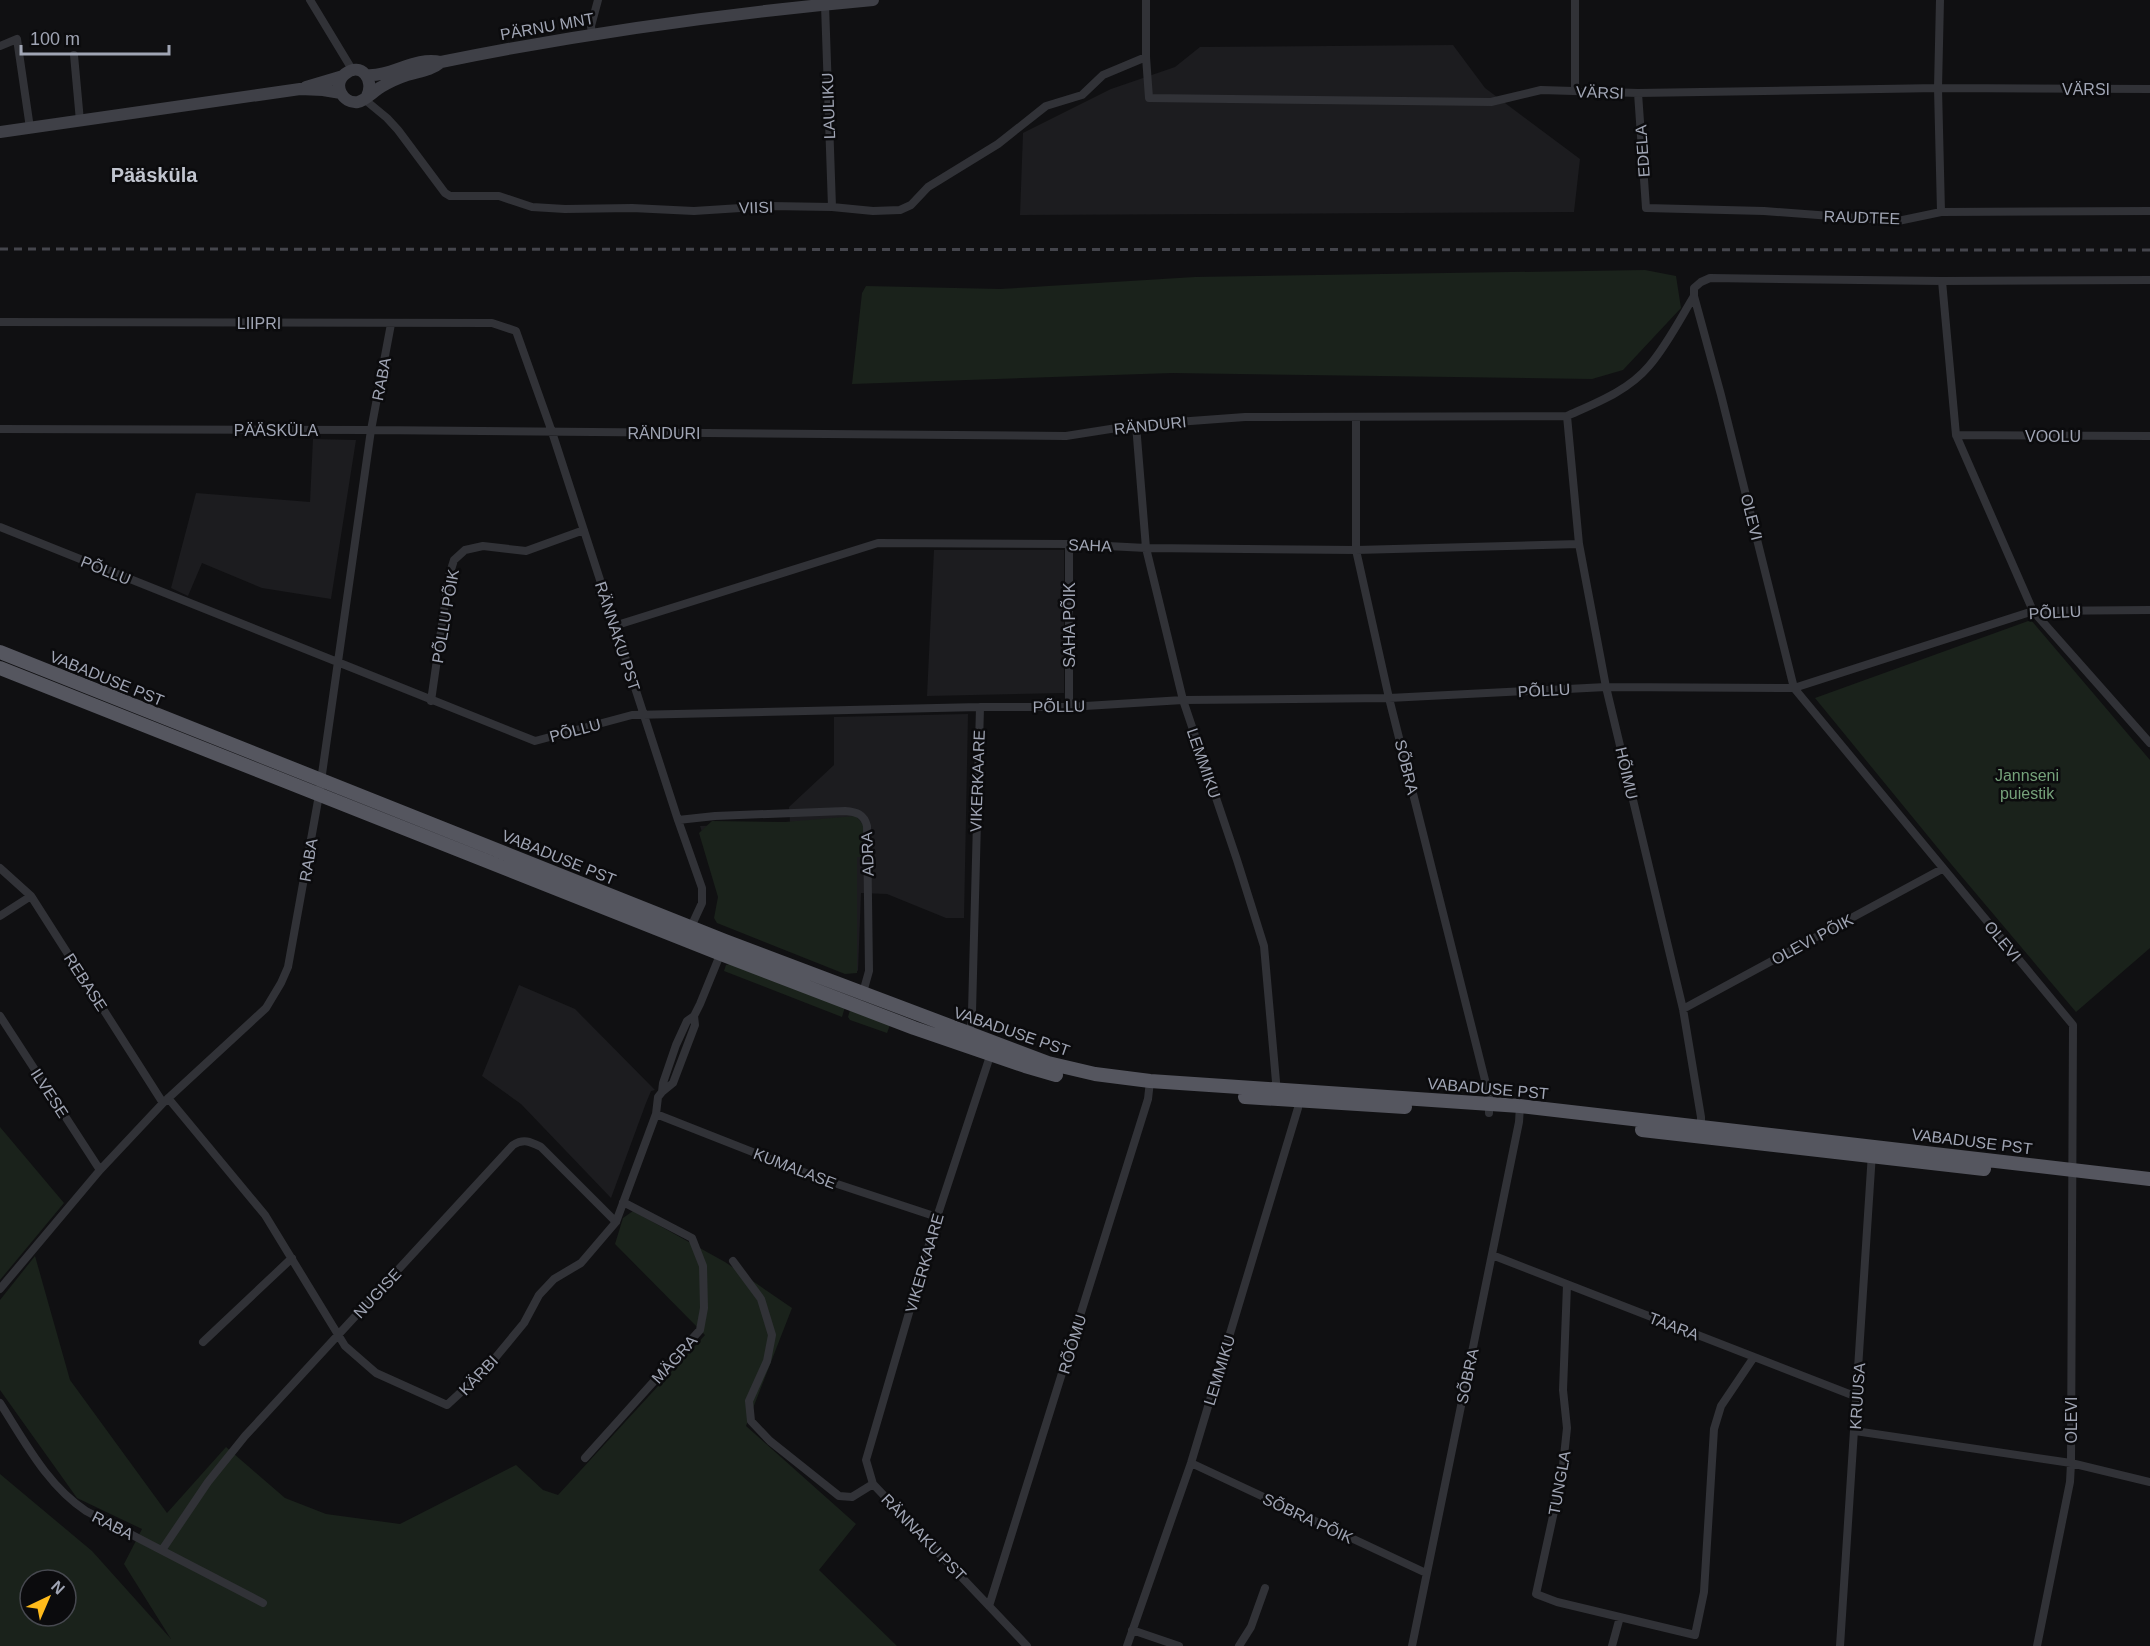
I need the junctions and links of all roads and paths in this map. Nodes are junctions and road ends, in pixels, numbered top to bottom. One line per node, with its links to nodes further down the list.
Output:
1 (310, 0): 14 (street)
2 (598, 0): 9 (street)
3 (873, 0): 7 (main road, PÄRNU MNT)
4 (1146, 0): 12 (street, VÄRSI)
5 (1575, 0): 19 (street)
6 (1940, 0): 16 (street)
7 (846, 1): 8 (main road, PÄRNU MNT)
8 (825, 5): 9 (main road, PÄRNU MNT); 26 (street, LAULIKU)
9 (592, 35): 13 (main road, PÄRNU MNT)
10 (0, 46): 24 (street)
11 (74, 55): 23 (street)
12 (1146, 57): 19 (street, VÄRSI); 26 (street, VIISI)
13 (441, 62): 15 (main road, PÄRNU MNT); 22 (main road, PÄRNU MNT)
14 (348, 73): 15 (main road); 17 (main road); 20 (main road)
15 (366, 75): 22 (main road)
16 (1938, 88): 18 (street, VÄRSI); 21 (street, VÄRSI); 29 (street)
17 (300, 89): 20 (main road); 23 (main road)
18 (2150, 89)
19 (1575, 91): 21 (street, VÄRSI)
20 (341, 93): 22 (main road)
21 (1638, 93): 27 (street, EDELA)
22 (366, 98): 26 (street, VIISI)
23 (80, 121): 24 (main road)
24 (30, 128): 25 (main road)
25 (0, 132)
26 (832, 207)
27 (1646, 208): 29 (street, RAUDTEE)
28 (2150, 211): 29 (street, RAUDTEE)
29 (1941, 212)
30 (2150, 280): 31 (street)
31 (1942, 281): 32 (street); 42 (street)
32 (1694, 296): 36 (street, RÄNDURI); 57 (street, OLEVI)
33 (0, 322): 34 (street, LIIPRI)
34 (391, 324): 35 (street, LIIPRI); 40 (street, RABA)
35 (516, 331): 41 (street, RÄNNAKU PST)
36 (1567, 416): 37 (street, RÄNDURI); 47 (street, HÕIMU)
37 (1356, 418): 38 (street, RÄNDURI); 49 (street, SÕBRA)
38 (1136, 424): 41 (street, RÄNDURI); 48 (street, LEMMIKU)
39 (0, 429): 40 (street, PÄÄSKÜLA)
40 (371, 429): 41 (street, PÄÄSKÜLA); 54 (street, RABA)
41 (552, 432): 45 (street, RÄNNAKU PST)
42 (1956, 435): 43 (street, VOOLU); 51 (street)
43 (2150, 436)
44 (0, 527): 54 (street, PÕLLU)
45 (584, 531): 52 (street, RÄNNAKU PST); 60 (street, PÕLLU PÕIK)
46 (1070, 544): 48 (street, SAHA); 52 (street, SAHA); 61 (street, SAHA PÕIK)
47 (1579, 544): 49 (street, SAHA); 56 (street, HÕIMU)
48 (1146, 548): 49 (street, SAHA); 59 (street, LEMMIKU)
49 (1356, 550): 58 (street, SÕBRA)
50 (2150, 610): 51 (street, PÕLLU)
51 (2033, 611): 57 (street, PÕLLU); 64 (street)
52 (614, 626): 63 (street, RÄNNAKU PST)
53 (0, 652): 65 (highway, VABADUSE PST)
54 (337, 662): 60 (street, PÕLLU); 65 (street, RABA)
55 (0, 668): 66 (highway, VABADUSE PST)
56 (1606, 687): 57 (street, PÕLLU); 58 (street, PÕLLU); 75 (street, HÕIMU)
57 (1794, 687): 69 (street, OLEVI)
58 (1389, 699): 59 (street, PÕLLU); 83 (street, SÕBRA)
59 (1183, 700): 61 (street, PÕLLU); 80 (street, LEMMIKU)
60 (431, 701): 63 (street, PÕLLU)
61 (1069, 706): 62 (street, PÕLLU)
62 (980, 707): 63 (street, PÕLLU); 77 (street, VIKERKAARE)
63 (644, 715): 67 (street, RÄNNAKU PST)
64 (2150, 743)
65 (320, 780): 66 (street, RABA); 72 (highway, VABADUSE PST)
66 (319, 795): 72 (highway, VABADUSE PST); 82 (street, RABA)
67 (678, 820): 72 (street, RÄNNAKU PST); 74 (street, ADRA)
68 (0, 867): 70 (street, REBASE)
69 (1942, 869): 75 (street, OLEVI PÕIK); 89 (street, OLEVI)
70 (31, 896): 71 (street); 82 (street, REBASE)
71 (0, 916)
72 (689, 934): 73 (highway, VABADUSE PST)
73 (723, 947): 74 (highway, VABADUSE PST); 85 (street)
74 (861, 1000): 77 (highway, VABADUSE PST); 78 (highway, VABADUSE PST)
75 (1683, 1009): 86 (street, HÕIMU)
76 (0, 1016): 88 (street, ILVESE)
77 (968, 1034): 78 (highway, VABADUSE PST)
78 (992, 1049): 79 (highway, VABADUSE PST); 93 (street, VIKERKAARE)
79 (1150, 1085): 80 (highway, VABADUSE PST); 115 (street, RÕÕMU)
80 (1277, 1094): 81 (highway, VABADUSE PST)
81 (1299, 1096): 83 (highway, VABADUSE PST); 107 (street, LEMMIKU)
82 (165, 1100): 88 (street, RABA); 96 (street, KÄRBI)
83 (1489, 1108): 84 (highway, VABADUSE PST)
84 (1520, 1111): 86 (highway, VABADUSE PST); 87 (highway, VABADUSE PST); 95 (street, SÕBRA)
85 (656, 1114): 92 (street); 93 (street, KUMALASE)
86 (1701, 1127): 87 (highway, VABADUSE PST)
87 (1872, 1151): 89 (highway, VABADUSE PST); 103 (street, KRUUSA)
88 (100, 1170): 99 (street, RABA)
89 (2072, 1174): 90 (highway, VABADUSE PST); 91 (highway, VABADUSE PST); 108 (street, OLEVI)
90 (2150, 1179)
91 (2150, 1188)
92 (623, 1202): 94 (street, KÄRBI); 106 (street, MÄGRA)
93 (937, 1217): 110 (street, VIKERKAARE)
94 (616, 1222): 100 (street, KÄRBI); 100 (street, NUGISE)
95 (1492, 1255): 98 (street, TAARA); 112 (street, SÕBRA)
96 (292, 1258): 100 (street, KÄRBI); 101 (street)
97 (733, 1262): 110 (street, RÄNNAKU PST)
98 (1567, 1285): 102 (street, TAARA); 116 (street, TUNGLA)
99 (0, 1289)
100 (338, 1335): 111 (street, NUGISE)
101 (203, 1342)
102 (1754, 1357): 103 (street, TAARA); 116 (street, TUNGLA)
103 (1857, 1397): 105 (street, KRUUSA)
104 (0, 1403): 111 (street, RABA)
105 (1855, 1431): 108 (street); 124 (street, KRUUSA)
106 (585, 1458)
107 (1191, 1462): 112 (street, SÕBRA PÕIK); 117 (street, LEMMIKU)
108 (2071, 1463): 109 (street); 125 (street, OLEVI)
109 (2150, 1482)
110 (873, 1484): 115 (street, RÄNNAKU PST)
111 (162, 1550): 114 (street, RABA)
112 (1426, 1573): 122 (street, SÕBRA)
113 (1265, 1588): 121 (street)
114 (263, 1603)
115 (989, 1606): 118 (street, RÄNNAKU PST)
116 (1620, 1617): 123 (street)
117 (1132, 1630): 119 (street, LEMMIKU); 120 (street)
118 (1027, 1646)
119 (1126, 1646)
120 (1179, 1646)
121 (1239, 1646)
122 (1412, 1646)
123 (1612, 1646)
124 (1840, 1646)
125 (2037, 1646)

